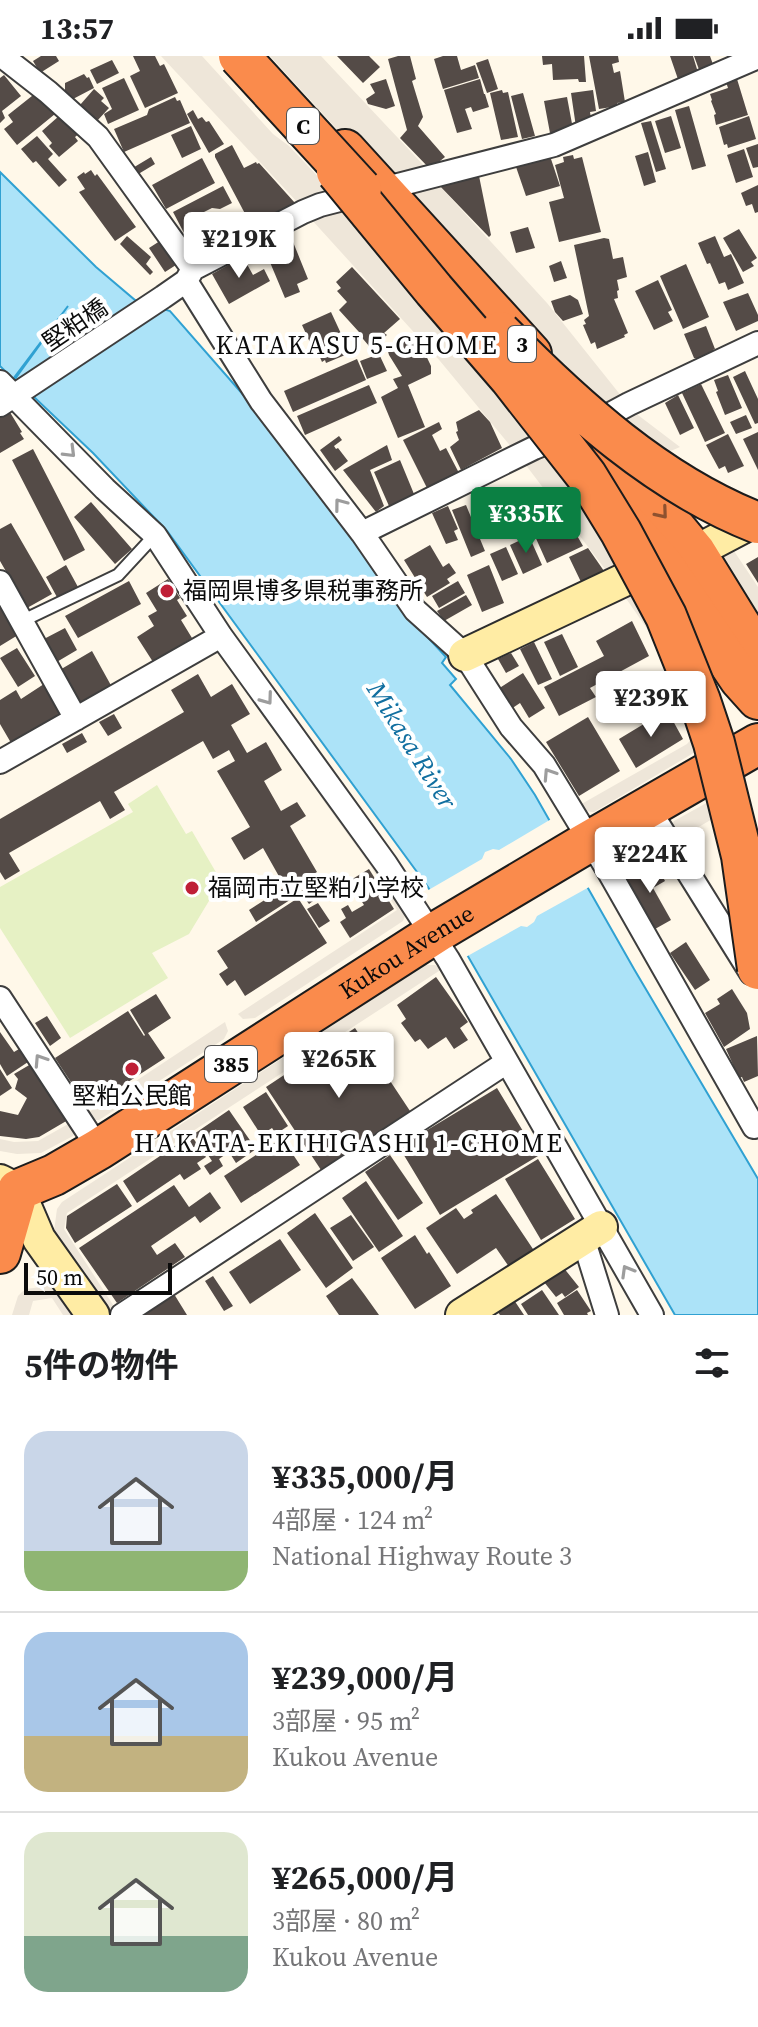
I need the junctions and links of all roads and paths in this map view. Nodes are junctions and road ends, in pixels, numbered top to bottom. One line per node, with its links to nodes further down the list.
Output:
1 (2, 56): 7 (street)
2 (220, 56): 6 (highway, 3)
3 (236, 56): 6 (highway, C, bridge)
4 (258, 56): 6 (highway, 3)
5 (758, 57): 6 (street, 堅粕橋)
6 (358, 189): 7 (street, 堅粕橋); 10 (highway, 3); 11 (highway, 3); 12 (highway, C, bridge); 27 (highway, bridge); 29 (highway, bridge)
7 (190, 275): 9 (street, 堅粕橋); 13 (street, one-way to 7)
8 (758, 343): 10 (street)
9 (5, 394): 14 (street, one-way to 14)
10 (590, 425): 11 (street); 15 (highway, 3, one-way to 15)
11 (552, 441): 13 (street); 15 (highway, 3)
12 (758, 523): 15 (street)
13 (362, 533): 20 (street)
14 (155, 535): 17 (lane); 18 (street)
15 (679, 558): 19 (highway, 3); 20 (street); 21 (highway, 3)
16 (0, 582): 17 (street)
17 (22, 621): 22 (street)
18 (221, 636): 22 (street); 28 (street, one-way to 28)
19 (758, 654)
20 (465, 655): 26 (street, one-way to 20)
21 (758, 699)
22 (76, 719): 24 (street)
23 (758, 744): 25 (highway, Kukou Avenue / 385)
24 (0, 762)
25 (648, 808): 26 (highway, Kukou Avenue / 385); 30 (street)
26 (586, 843): 28 (highway, Kukou Avenue / 385); 33 (street)
27 (758, 843)
28 (436, 932): 32 (street); 34 (highway, Kukou Avenue / 385)
29 (758, 969)
30 (758, 984)
31 (0, 998): 34 (street, one-way to 31)
32 (507, 1062): 36 (street); 39 (street)
33 (758, 1124)
34 (99, 1149): 35 (highway, Kukou Avenue / 385)
35 (9, 1186): 37 (highway); 38 (street)
36 (592, 1232): 40 (street); 41 (street); 42 (street, one-way to 36)
37 (0, 1253)
38 (93, 1315)
39 (122, 1315)
40 (462, 1315)
41 (607, 1315)
42 (652, 1315)

